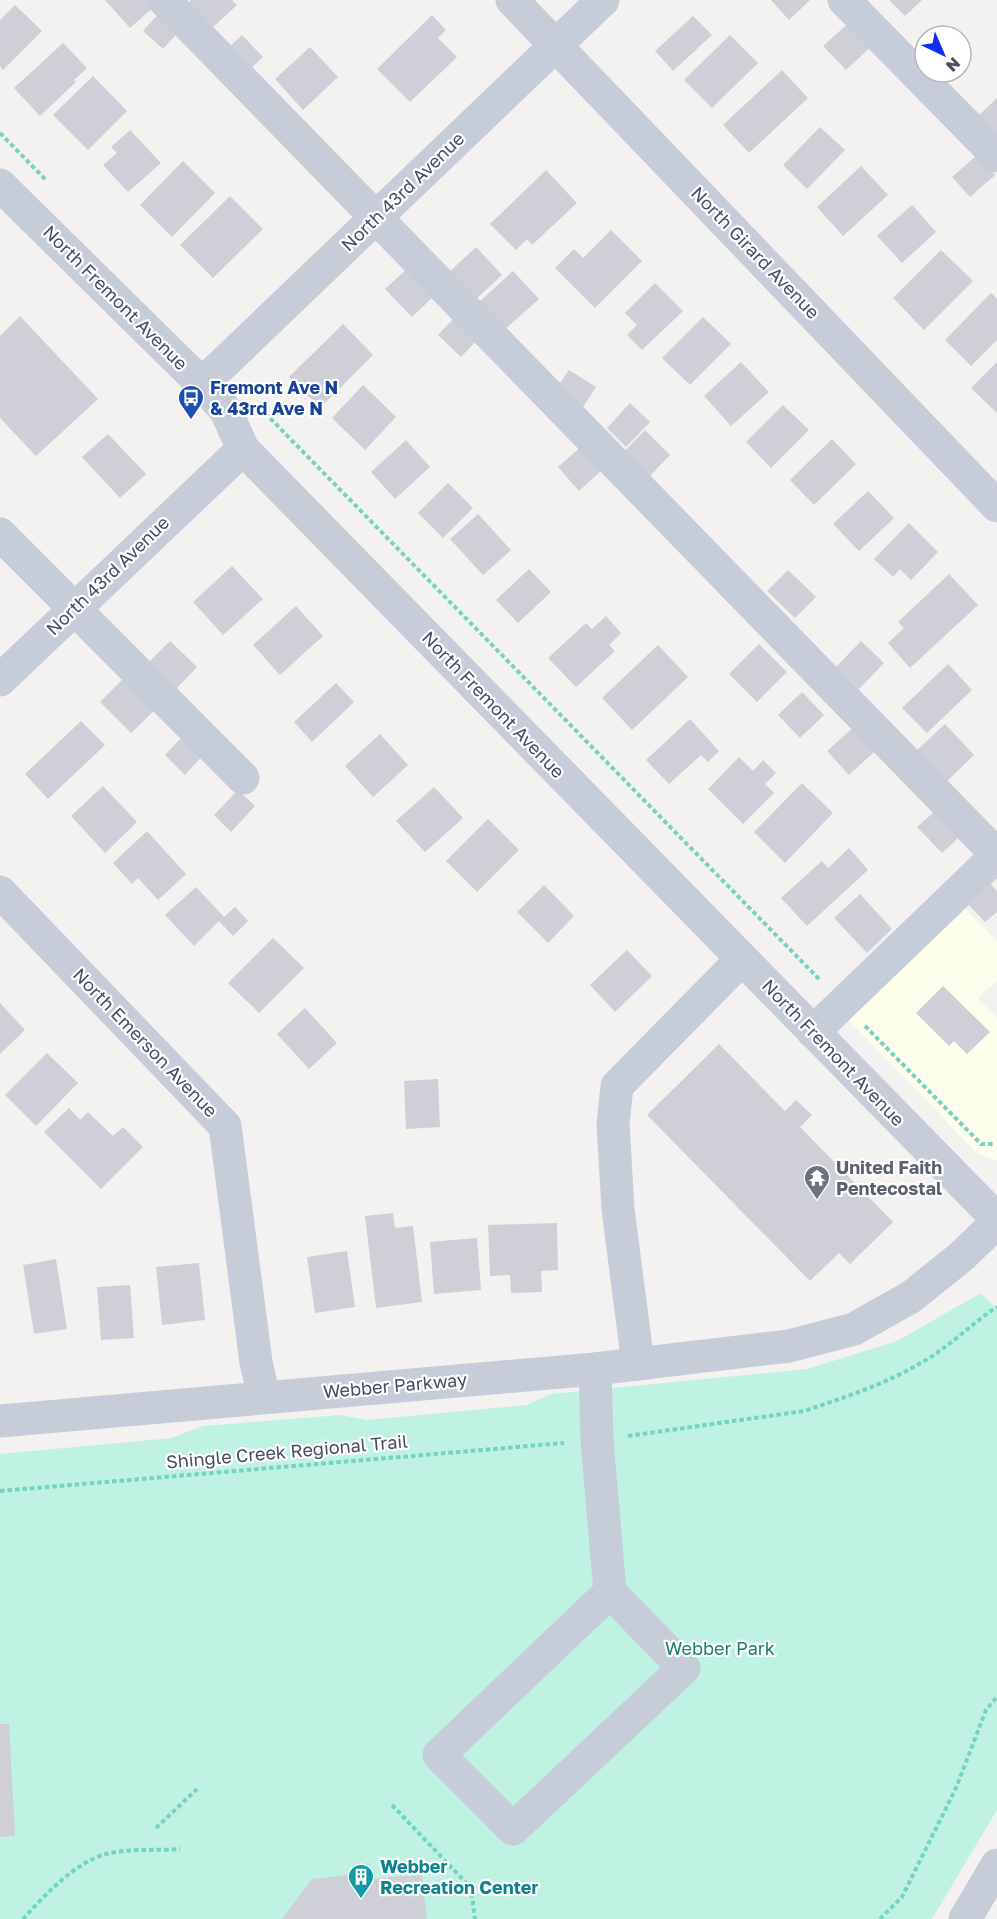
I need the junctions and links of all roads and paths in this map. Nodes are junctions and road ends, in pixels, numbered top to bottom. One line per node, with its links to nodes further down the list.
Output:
1 (164, 0): 8 (street)
2 (512, 0): 5 (street, North Girard Avenue)
3 (603, 0): 5 (street, North 43rd Avenue)
4 (844, 0): 6 (street)
5 (555, 45): 8 (street, North 43rd Avenue); 12 (street, North Girard Avenue)
6 (997, 156)
7 (0, 185): 9 (street, North Fremont Avenue)
8 (375, 218): 9 (street, North 43rd Avenue); 19 (street)
9 (202, 384): 11 (street, North Fremont Avenue)
10 (262, 410): 19 (path)
11 (243, 448): 14 (street, North 43rd Avenue); 18 (street, North Fremont Avenue)
12 (997, 506)
13 (0, 534): 14 (street)
14 (73, 609): 15 (street, North 43rd Avenue); 16 (street)
15 (0, 680)
16 (243, 778)
17 (0, 892): 26 (street, North Emerson Avenue)
18 (742, 959): 20 (street, North Fremont Avenue); 24 (street)
19 (843, 1004): 20 (street); 21 (path)
20 (813, 1032): 22 (street, North Fremont Avenue)
21 (993, 1144)
22 (997, 1221): 24 (street, Webber Parkway)
23 (997, 1307): 28 (path)
24 (638, 1364): 25 (street, Webber Parkway)
25 (595, 1369): 26 (street, Webber Parkway); 31 (street)
26 (264, 1397): 27 (street, Webber Parkway)
27 (0, 1421)
28 (616, 1438)
29 (576, 1442): 30 (path, Shingle Creek Regional Trail)
30 (0, 1491)
31 (610, 1592): 31 (street)
32 (997, 1696): 40 (path)
33 (197, 1789): 35 (path)
34 (392, 1805): 39 (path)
35 (156, 1828)
36 (180, 1849): 38 (path)
37 (997, 1865): 41 (street)
38 (23, 1919)
39 (475, 1919)
40 (880, 1919)
41 (965, 1919)

